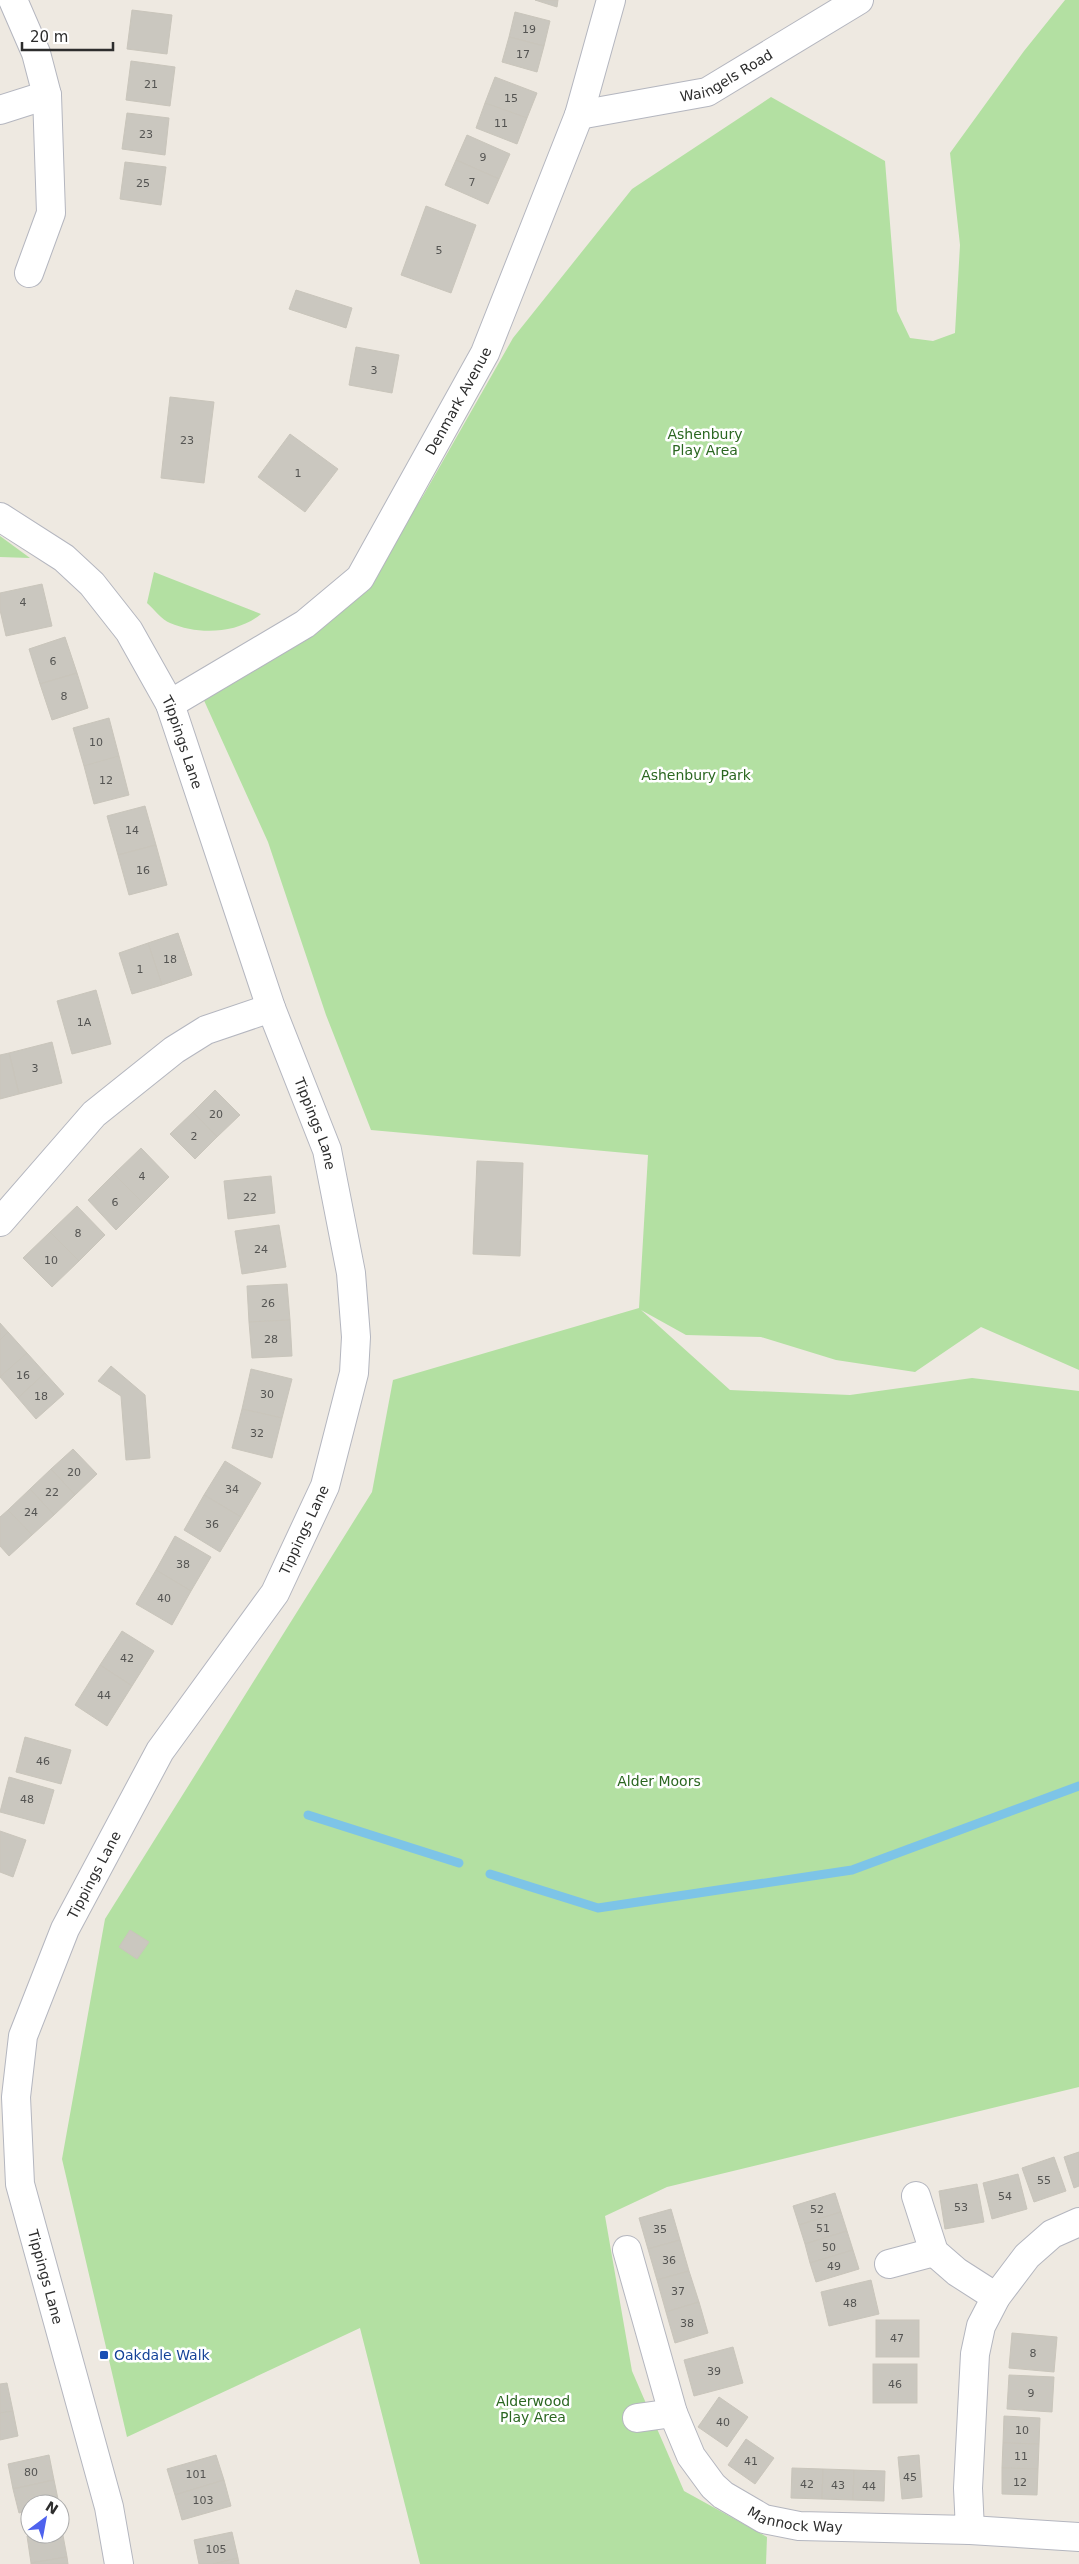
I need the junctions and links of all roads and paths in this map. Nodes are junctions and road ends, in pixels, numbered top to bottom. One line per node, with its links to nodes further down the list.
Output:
1 (13, 0): 4 (street)
2 (611, 0): 6 (street, Denmark Avenue)
3 (859, 0): 6 (street, Waingels Road)
4 (47, 94): 5 (street); 7 (street)
5 (0, 110)
6 (579, 115): 9 (street, Denmark Avenue)
7 (29, 273)
8 (0, 517): 9 (street, Tippings Lane)
9 (170, 704): 10 (street, Tippings Lane)
10 (272, 1008): 11 (street); 22 (street, Tippings Lane)
11 (4, 1209)
12 (916, 2196): 15 (street)
13 (1079, 2222): 17 (street)
14 (627, 2250): 18 (street, Mannock Way)
15 (934, 2252): 16 (street); 17 (street)
16 (888, 2264)
17 (996, 2296): 20 (street)
18 (673, 2413): 19 (street); 20 (street, Mannock Way)
19 (637, 2418)
20 (970, 2530): 21 (street, Mannock Way)
21 (1079, 2536)
22 (119, 2564)

